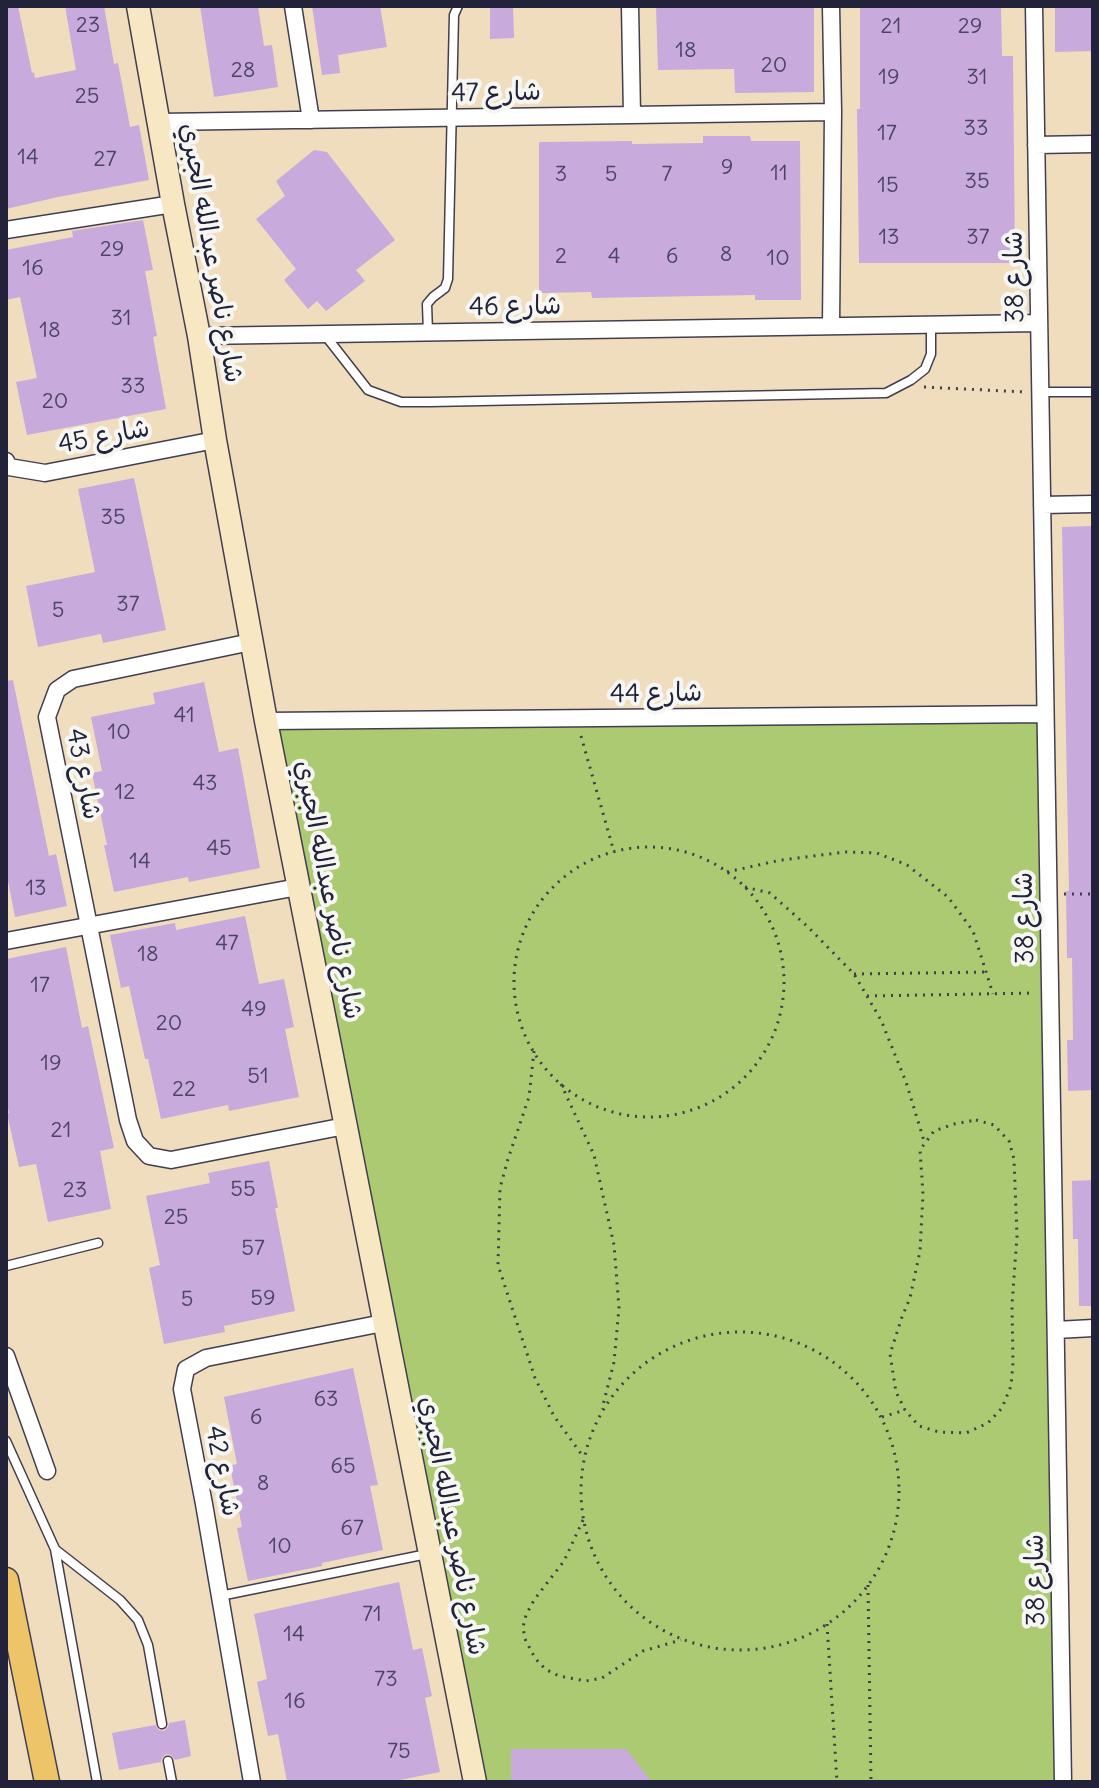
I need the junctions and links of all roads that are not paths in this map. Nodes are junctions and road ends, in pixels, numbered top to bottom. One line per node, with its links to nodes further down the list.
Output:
1 (138, 6): 11 (street, شارع ناصر عبدالله الجبري)
2 (293, 6): 10 (street)
3 (458, 6): 9 (lane)
4 (630, 6): 8 (street)
5 (831, 6): 7 (street)
6 (1034, 6): 13 (street, شارع 38)
7 (833, 112): 8 (street, شارع 47); 18 (street)
8 (632, 115): 9 (street, شارع 47)
9 (452, 118): 10 (street, شارع 47); 19 (lane)
10 (311, 120): 11 (street, شارع 47)
11 (160, 122): 14 (street, شارع ناصر عبدالله الجبري)
12 (1093, 144): 13 (street)
13 (1036, 145): 16 (street, شارع 38)
14 (173, 204): 15 (street); 21 (street, شارع ناصر عبدالله الجبري)
15 (6, 230)
16 (1039, 323): 17 (street, شارع 46); 22 (street, شارع 38)
17 (931, 325): 18 (street, شارع 46); 20 (lane)
18 (831, 326): 19 (street, شارع 46)
19 (428, 333): 20 (street, شارع 46)
20 (325, 334): 21 (street, شارع 46)
21 (199, 336): 24 (street, شارع ناصر عبدالله الجبري)
22 (1040, 392): 23 (lane); 27 (street, شارع 38)
23 (1093, 392)
24 (215, 440): 25 (street, شارع 45); 28 (street, شارع ناصر عبدالله الجبري)
25 (6, 461)
26 (1093, 504): 27 (street)
27 (1042, 505): 29 (street, شارع 38)
28 (251, 642): 30 (street, شارع ناصر عبدالله الجبري); 32 (street, شارع 43)
29 (1045, 714): 30 (street, شارع 44); 39 (street, شارع 38)
30 (266, 721): 31 (street, شارع ناصر عبدالله الجبري)
31 (298, 887): 32 (street); 34 (street, شارع ناصر عبدالله الجبري)
32 (90, 925): 33 (street); 34 (street, شارع 43)
33 (6, 941)
34 (345, 1126): 37 (street, شارع ناصر عبدالله الجبري)
35 (98, 1243): 36 (lane)
36 (6, 1266)
37 (383, 1323): 44 (street, شارع ناصر عبدالله الجبري); 46 (street, شارع 42)
38 (1093, 1328): 39 (street)
39 (1056, 1330): 54 (street, شارع 38)
40 (6, 1356): 42 (street)
41 (6, 1441): 43 (lane)
42 (47, 1471)
43 (55, 1549): 47 (lane); 50 (lane)
44 (429, 1553): 46 (lane); 53 (street, شارع ناصر عبدالله الجبري)
45 (6, 1580): 49 (main road)
46 (220, 1596): 52 (street, شارع 42)
47 (162, 1724)
48 (168, 1761): 51 (lane)
49 (47, 1782)
50 (97, 1782)
51 (172, 1782)
52 (252, 1782)
53 (475, 1782)
54 (1063, 1782)

